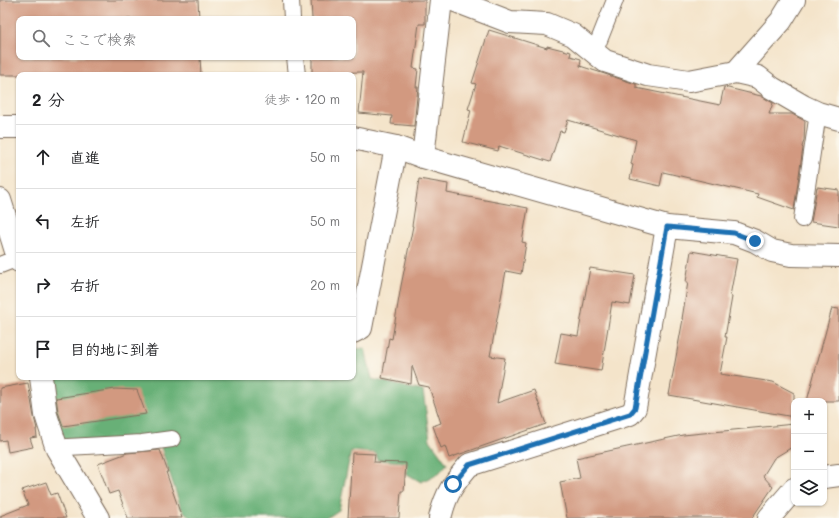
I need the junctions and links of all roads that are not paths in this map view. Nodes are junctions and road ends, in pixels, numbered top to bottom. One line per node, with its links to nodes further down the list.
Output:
1 (291, 0): 6 (lane)
2 (440, 0): 17 (street)
3 (453, 0): 7 (street)
4 (615, 0): 7 (lane)
5 (794, 0): 10 (street)
6 (292, 16)
7 (594, 53): 10 (street)
8 (295, 60): 9 (lane)
9 (297, 72)
10 (736, 72): 11 (street)
11 (818, 113): 12 (street); 19 (lane)
12 (839, 119)
13 (0, 127): 14 (street)
14 (16, 127)
15 (356, 139): 16 (street)
16 (396, 147): 17 (street); 23 (street)
17 (422, 157): 20 (street)
18 (0, 200): 22 (street)
19 (802, 219)
20 (667, 227): 21 (street); 31 (street)
21 (839, 256)
22 (12, 261)
23 (356, 330)
24 (40, 380): 26 (street)
25 (172, 439): 26 (lane)
26 (57, 450): 30 (street)
27 (839, 475): 28 (street)
28 (827, 477)
29 (791, 492): 32 (street)
30 (98, 518)
31 (440, 518)
32 (769, 518)

